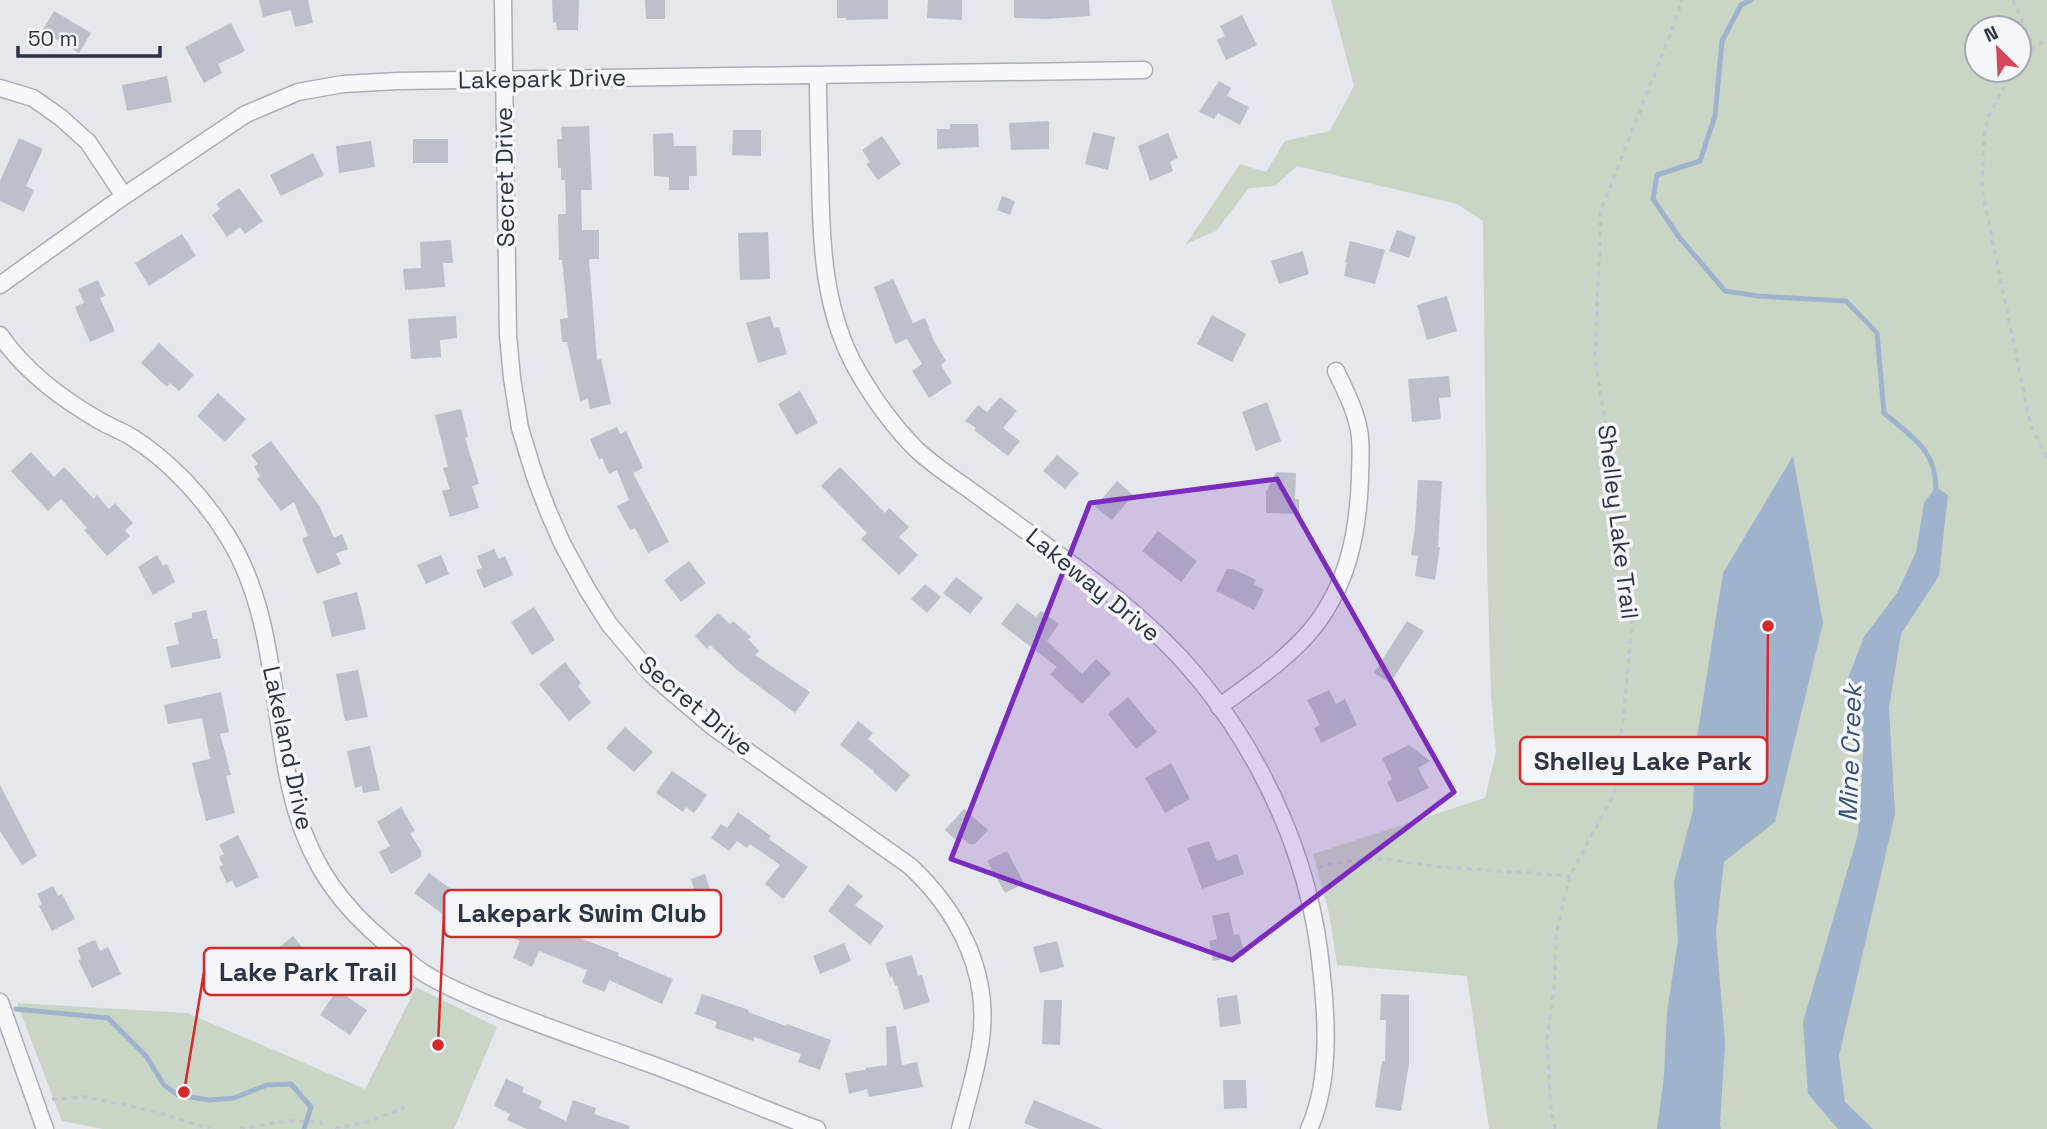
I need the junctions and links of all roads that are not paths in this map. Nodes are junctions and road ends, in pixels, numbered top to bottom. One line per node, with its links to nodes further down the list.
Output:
1 (503, 0): 4 (street, Secret Drive)
2 (1144, 70): 3 (street, Lakepark Drive)
3 (818, 75): 4 (street, Lakepark Drive); 10 (street, Lakeway Drive)
4 (503, 79): 6 (street, Lakepark Drive); 14 (street, Secret Drive)
5 (0, 88): 6 (street)
6 (124, 195): 7 (street, Lakepark Drive)
7 (0, 285)
8 (0, 335): 13 (street, Lakeland Drive)
9 (1336, 371): 10 (street)
10 (1219, 707): 15 (street, Lakeway Drive)
11 (0, 1002): 12 (street)
12 (45, 1129)
13 (817, 1129)
14 (960, 1129)
15 (1309, 1129)

